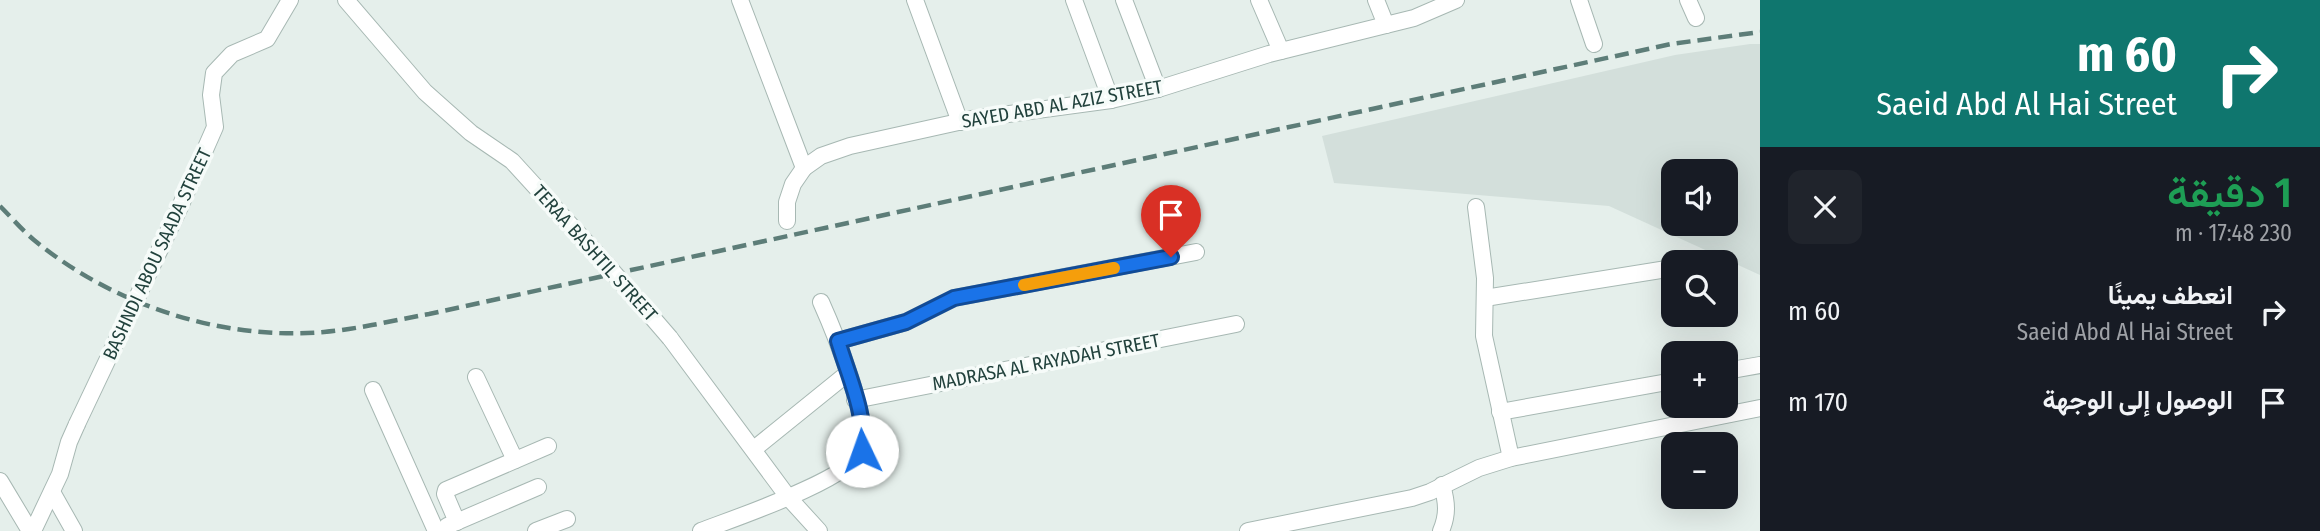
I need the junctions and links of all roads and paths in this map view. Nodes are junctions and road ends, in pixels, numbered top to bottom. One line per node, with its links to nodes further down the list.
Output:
1 (290, 0): 44 (street, BASHNDI ABOU SAADA STREET, bridge)
2 (346, 0): 38 (street, TERAA BASHTIL STREET, bridge)
3 (740, 0): 19 (street)
4 (915, 0): 18 (street)
5 (1073, 0): 17 (street)
6 (1124, 0): 16 (street)
7 (1259, 0): 15 (street)
8 (1376, 0): 13 (street)
9 (1456, 0): 13 (street, SAYED ABD AL AZIZ STREET)
10 (1579, 0): 14 (street)
11 (1688, 0): 12 (street)
12 (1696, 18)
13 (1387, 25): 15 (street, SAYED ABD AL AZIZ STREET)
14 (1594, 44)
15 (1281, 51): 16 (street, SAYED ABD AL AZIZ STREET)
16 (1158, 89): 17 (street, SAYED ABD AL AZIZ STREET)
17 (1111, 100): 18 (street, SAYED ABD AL AZIZ STREET)
18 (960, 122): 19 (street, SAYED ABD AL AZIZ STREET)
19 (804, 168): 21 (street)
20 (1476, 207): 24 (street)
21 (787, 221)
22 (1196, 253): 27 (street)
23 (1661, 270): 24 (street)
24 (1485, 298): 36 (street)
25 (821, 302): 27 (street)
26 (1236, 324): 34 (street, MADRASA AL RAYADAH STREET)
27 (838, 341): 30 (street)
28 (1760, 365): 29 (street)
29 (1738, 369)
30 (848, 373): 34 (street); 38 (street)
31 (476, 377): 40 (street)
32 (1661, 383): 36 (street)
33 (373, 390): 50 (street)
34 (855, 400): 45 (street)
35 (1760, 408): 39 (street)
36 (1500, 412): 39 (street)
37 (548, 446): 40 (street)
38 (754, 449): 45 (street, TERAA BASHTIL STREET)
39 (1511, 458): 42 (street)
40 (515, 460): 47 (street)
41 (0, 481): 48 (street)
42 (1442, 485): 54 (street); 55 (street)
43 (538, 487): 47 (street)
44 (52, 492): 48 (street, BASHNDI ABOU SAADA STREET); 49 (street)
45 (788, 497): 52 (street); 53 (street, TERAA BASHTIL STREET)
46 (567, 519): 51 (street)
47 (457, 522): 50 (street)
48 (32, 531)
49 (74, 531)
50 (435, 531)
51 (536, 531)
52 (702, 531)
53 (819, 531)
54 (1248, 531)
55 (1441, 531)

